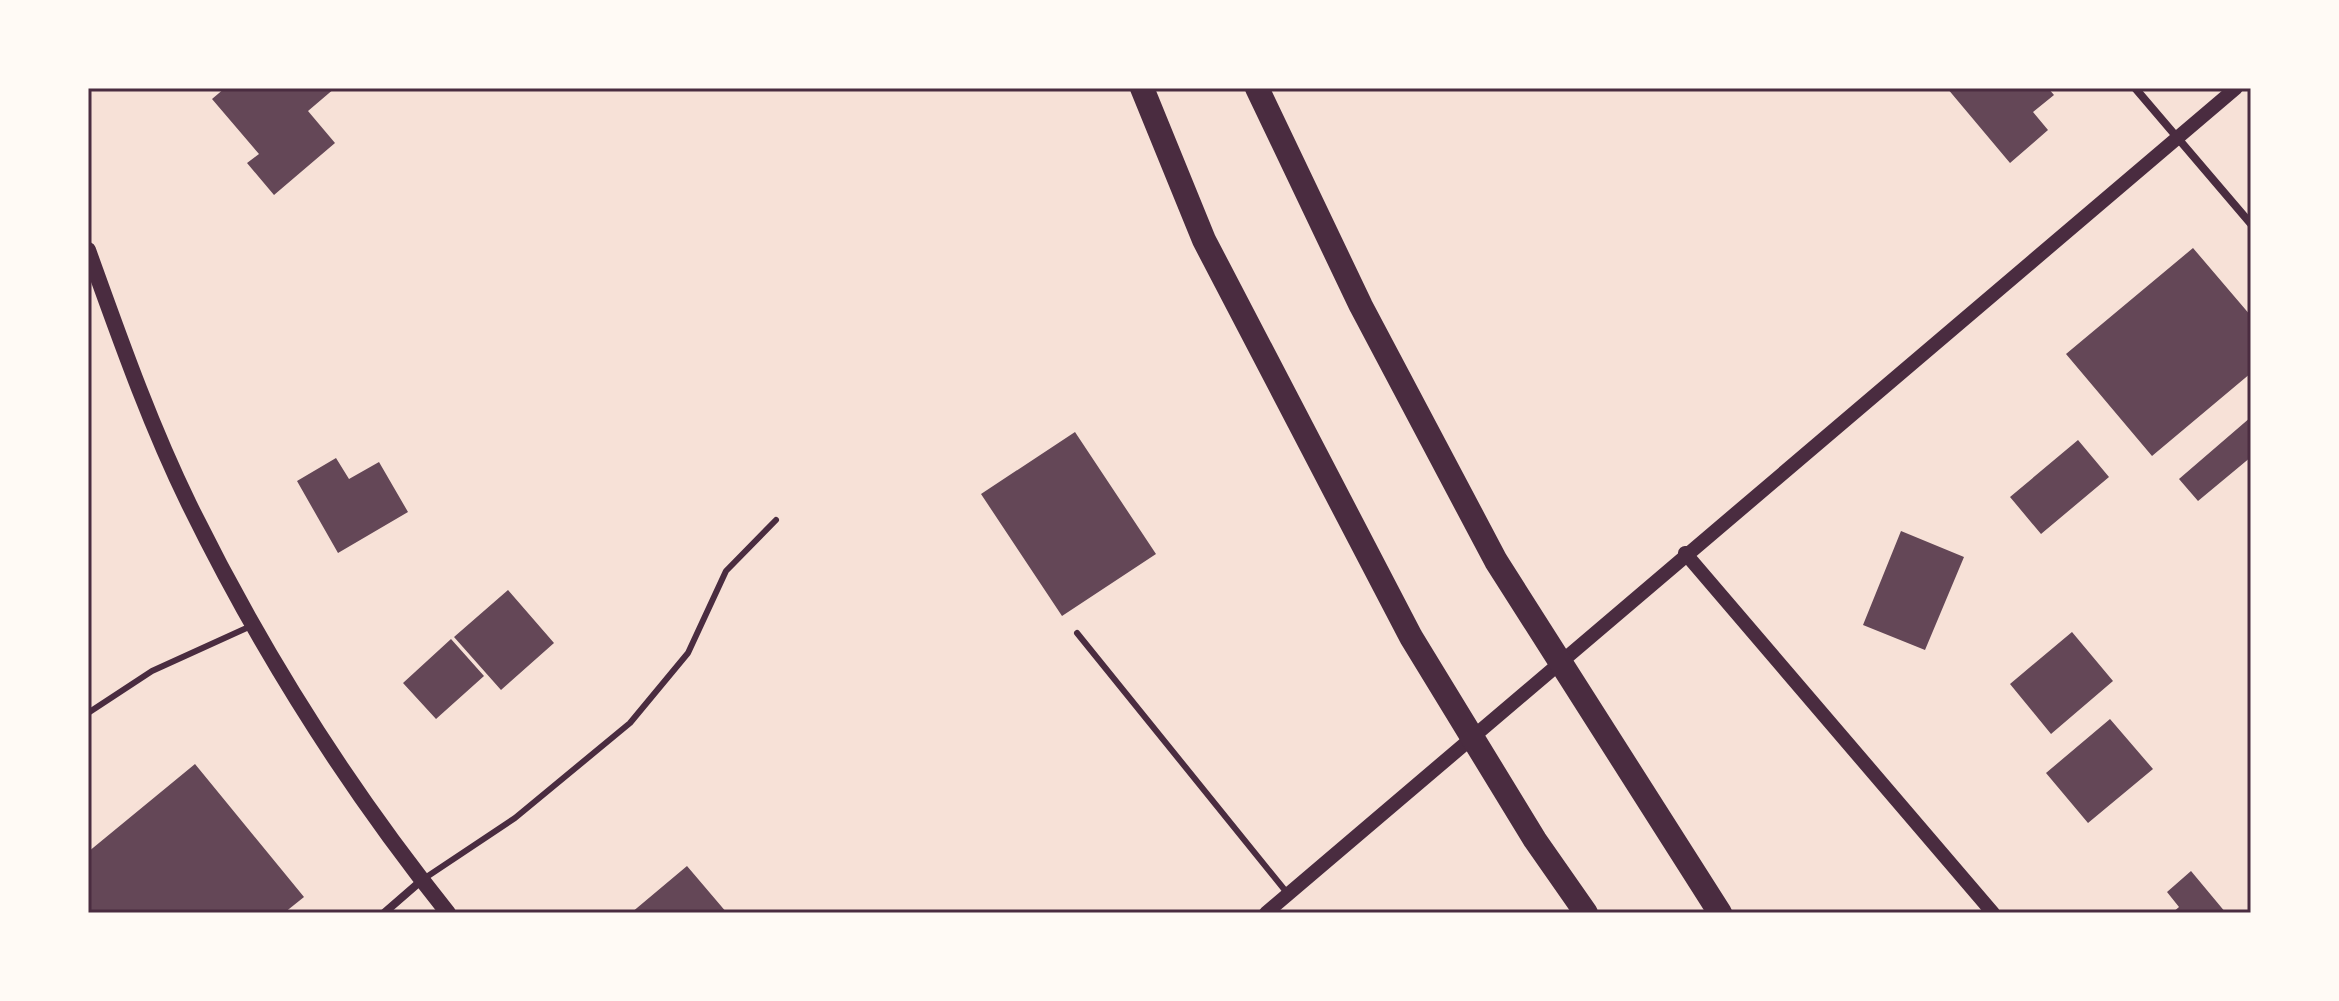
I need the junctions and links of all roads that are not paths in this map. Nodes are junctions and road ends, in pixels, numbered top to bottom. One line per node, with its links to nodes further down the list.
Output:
1 (1142, 88): 18 (highway)
2 (1257, 88): 19 (highway)
3 (2135, 88): 5 (street)
4 (2236, 88): 5 (street)
5 (2177, 137): 6 (street); 9 (street)
6 (2251, 224)
7 (88, 250): 10 (main road)
8 (776, 520): 13 (lane)
9 (1685, 553): 14 (street); 20 (street)
10 (254, 625): 12 (lane); 13 (main road)
11 (1077, 633): 14 (lane)
12 (88, 713)
13 (422, 880): 15 (street); 16 (main road)
14 (1288, 894): 17 (street)
15 (384, 913)
16 (448, 913)
17 (1266, 913)
18 (1586, 913)
19 (1720, 913)
20 (1993, 913)

